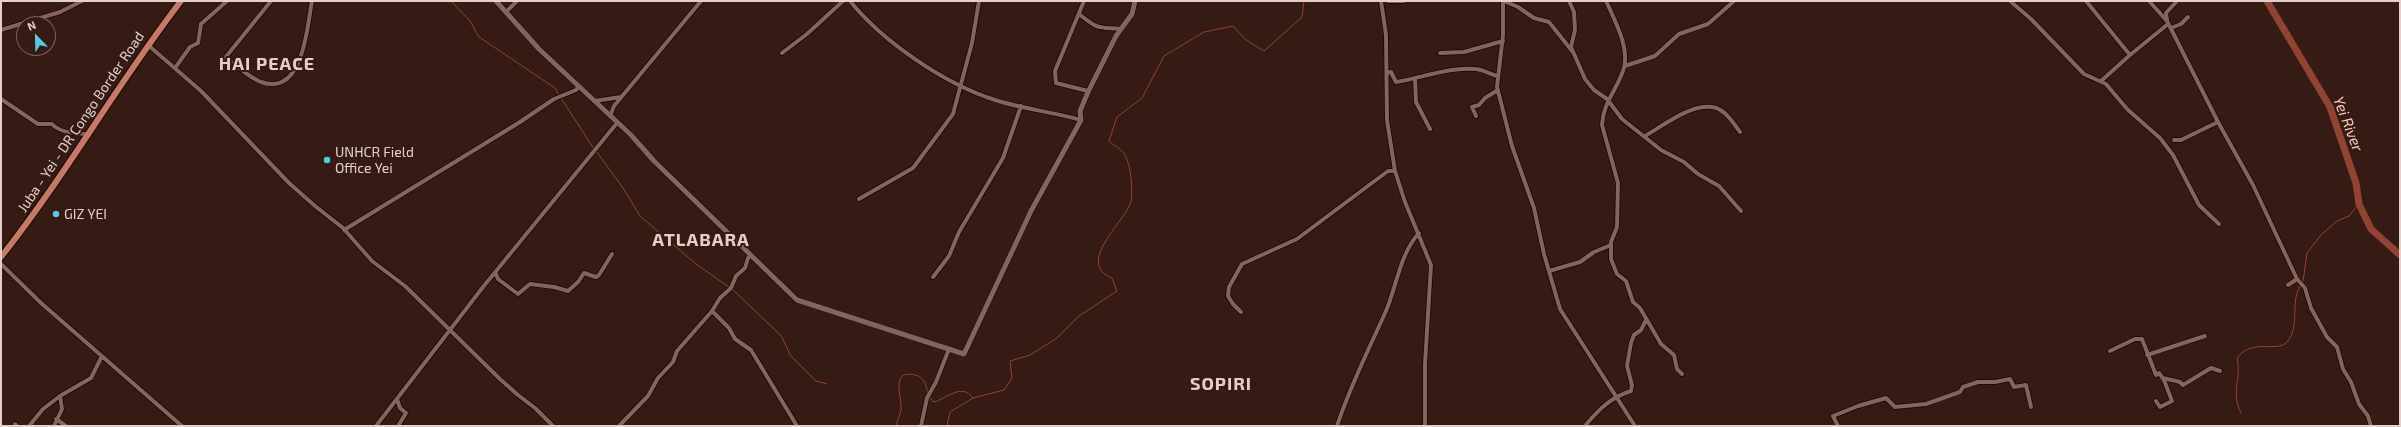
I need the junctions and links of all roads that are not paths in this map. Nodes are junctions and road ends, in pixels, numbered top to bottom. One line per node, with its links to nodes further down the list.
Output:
1 (82, 1): 31 (street)
2 (227, 1): 39 (street)
3 (271, 1): 4 (street)
4 (312, 1)
5 (496, 1): 25 (street)
6 (517, 1): 25 (street)
7 (701, 1): 48 (street)
8 (844, 1): 35 (street)
9 (850, 1): 45 (street)
10 (979, 1): 45 (street)
11 (1084, 1): 26 (street)
12 (1136, 1): 30 (street)
13 (1381, 1): 40 (street)
14 (1388, 1): 15 (street)
15 (1404, 1)
16 (1503, 1): 32 (street); 34 (street)
17 (1569, 1): 34 (street)
18 (1606, 1): 38 (street)
19 (1734, 1): 38 (street)
20 (2010, 1): 43 (street)
21 (2086, 1): 37 (street)
22 (2149, 1): 28 (street)
23 (2177, 1): 28 (street)
24 (178, 2): 33 (main road, Juba - Yei - DR Congo Border Road)
25 (507, 11): 44 (street)
26 (1078, 14): 30 (street); 47 (street)
27 (2188, 17): 29 (street)
28 (2168, 22): 29 (street); 37 (street)
29 (2171, 28): 56 (street)
30 (1121, 29): 47 (street)
31 (1, 30)
32 (1503, 41): 36 (street); 41 (street)
33 (147, 45): 39 (street); 60 (main road, Juba - Yei - DR Congo Border Road)
34 (1573, 51): 50 (street)
35 (782, 53)
36 (1440, 53)
37 (2130, 56): 43 (street)
38 (1625, 66): 50 (street)
39 (175, 68): 67 (street)
40 (1386, 73): 42 (street); 63 (street)
41 (1498, 76): 42 (street); 46 (street)
42 (1415, 78): 58 (street)
43 (2101, 81): 66 (street)
44 (579, 86): 51 (street); 67 (street)
45 (962, 86): 52 (street); 64 (street)
46 (1498, 90): 54 (street); 74 (street)
47 (1088, 91): 55 (street)
48 (623, 95): 51 (street); 53 (street)
49 (1, 99): 60 (street)
50 (1608, 100): 61 (street); 69 (street)
51 (594, 101): 53 (street)
52 (1021, 106): 55 (street); 76 (street)
53 (610, 116): 57 (street)
54 (1476, 116)
55 (1082, 120): 84 (street)
56 (2218, 122): 62 (street); 77 (street)
57 (617, 123): 71 (street); 75 (street)
58 (1430, 129)
59 (1740, 132): 61 (street)
60 (89, 134): 72 (main road, Juba - Yei - DR Congo Border Road)
61 (1645, 136): 65 (street)
62 (2174, 140)
63 (1395, 171): 68 (street); 80 (street)
64 (859, 199)
65 (1741, 211)
66 (2219, 224)
67 (344, 230): 82 (street)
68 (1419, 233): 107 (street); 108 (street)
69 (1611, 245): 74 (street); 81 (street)
70 (612, 254): 75 (street)
71 (751, 256): 79 (street); 84 (street)
72 (1, 257)
73 (1, 264): 87 (street)
74 (1549, 271): 92 (street)
75 (495, 272): 82 (street)
76 (933, 278)
77 (2297, 279): 78 (street); 112 (street)
78 (2288, 286)
79 (712, 311): 104 (street); 105 (street)
80 (1241, 312)
81 (1646, 320): 89 (street); 92 (street)
82 (450, 330): 93 (street); 103 (street)
83 (2205, 336): 86 (street)
84 (948, 349): 106 (street)
85 (2110, 351): 86 (street)
86 (2147, 355): 90 (street)
87 (102, 356): 91 (street); 100 (street)
88 (2220, 371): 90 (street)
89 (1682, 374)
90 (2163, 378): 94 (street)
91 (60, 396): 96 (street); 97 (street)
92 (1617, 396): 109 (street); 110 (street)
93 (397, 399): 101 (street); 102 (street)
94 (2156, 401)
95 (2031, 407): 111 (street)
96 (56, 419): 98 (street); 99 (street)
97 (29, 426)
98 (54, 426)
99 (66, 426)
100 (182, 426)
101 (376, 426)
102 (398, 426)
103 (553, 426)
104 (619, 426)
105 (797, 426)
106 (921, 426)
107 (1337, 426)
108 (1425, 426)
109 (1585, 426)
110 (1635, 426)
111 (1838, 426)
112 (2371, 426)

